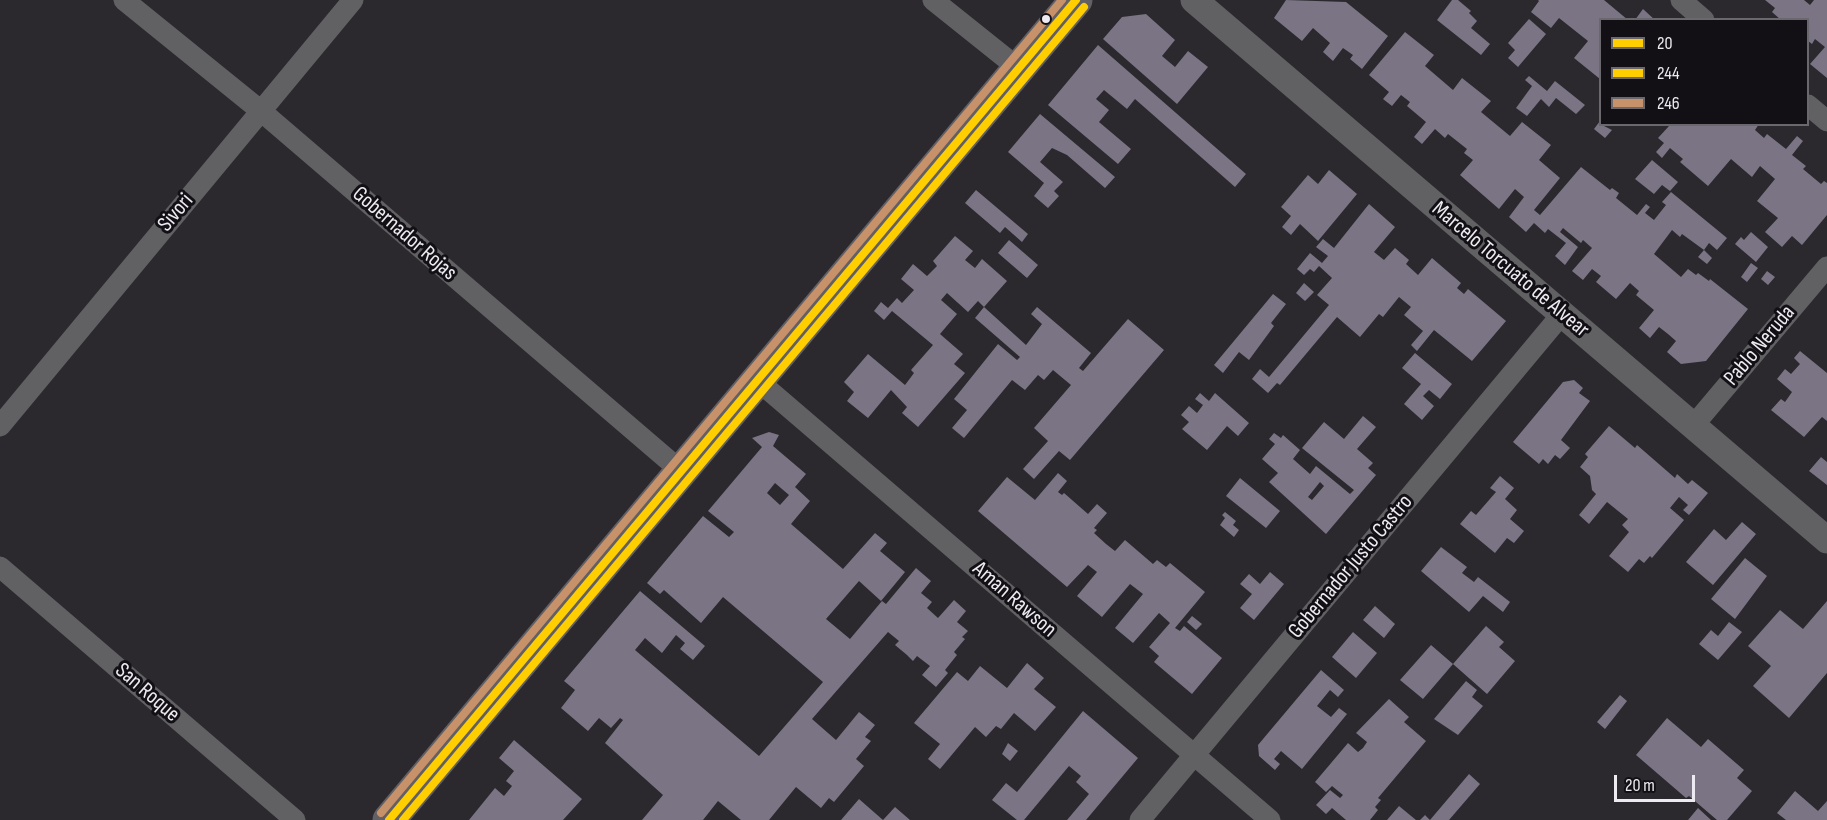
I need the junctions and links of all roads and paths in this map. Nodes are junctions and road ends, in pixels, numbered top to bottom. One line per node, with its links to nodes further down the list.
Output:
1 (124, 0): 10 (street, Gobernador Rojas)
2 (352, 0): 10 (street, Sivori)
3 (933, 0): 8 (street)
4 (1076, 0): 8 (main road)
5 (1194, 0): 13 (street, Marcelo Torcuato de Alvear)
6 (1681, 0): 7 (street)
7 (1702, 18)
8 (1018, 69): 14 (main road)
9 (1809, 106): 11 (street)
10 (261, 111): 15 (street, Sivori); 17 (street, Gobernador Rojas)
11 (1827, 121)
12 (1827, 267): 16 (street, Pablo Neruda)
13 (1562, 314): 16 (street, Marcelo Torcuato de Alvear); 20 (street, Gobernador Justo Castro)
14 (757, 381): 17 (main road); 20 (street, Aman Rawson)
15 (0, 426)
16 (1694, 426): 18 (street, Marcelo Torcuato de Alvear)
17 (681, 471): 21 (main road)
18 (1827, 540)
19 (0, 567): 22 (street, San Roque)
20 (1194, 755): 23 (street, Gobernador Justo Castro); 24 (street, Aman Rawson)
21 (392, 819)
22 (295, 820)
23 (1140, 820)
24 (1270, 820)

